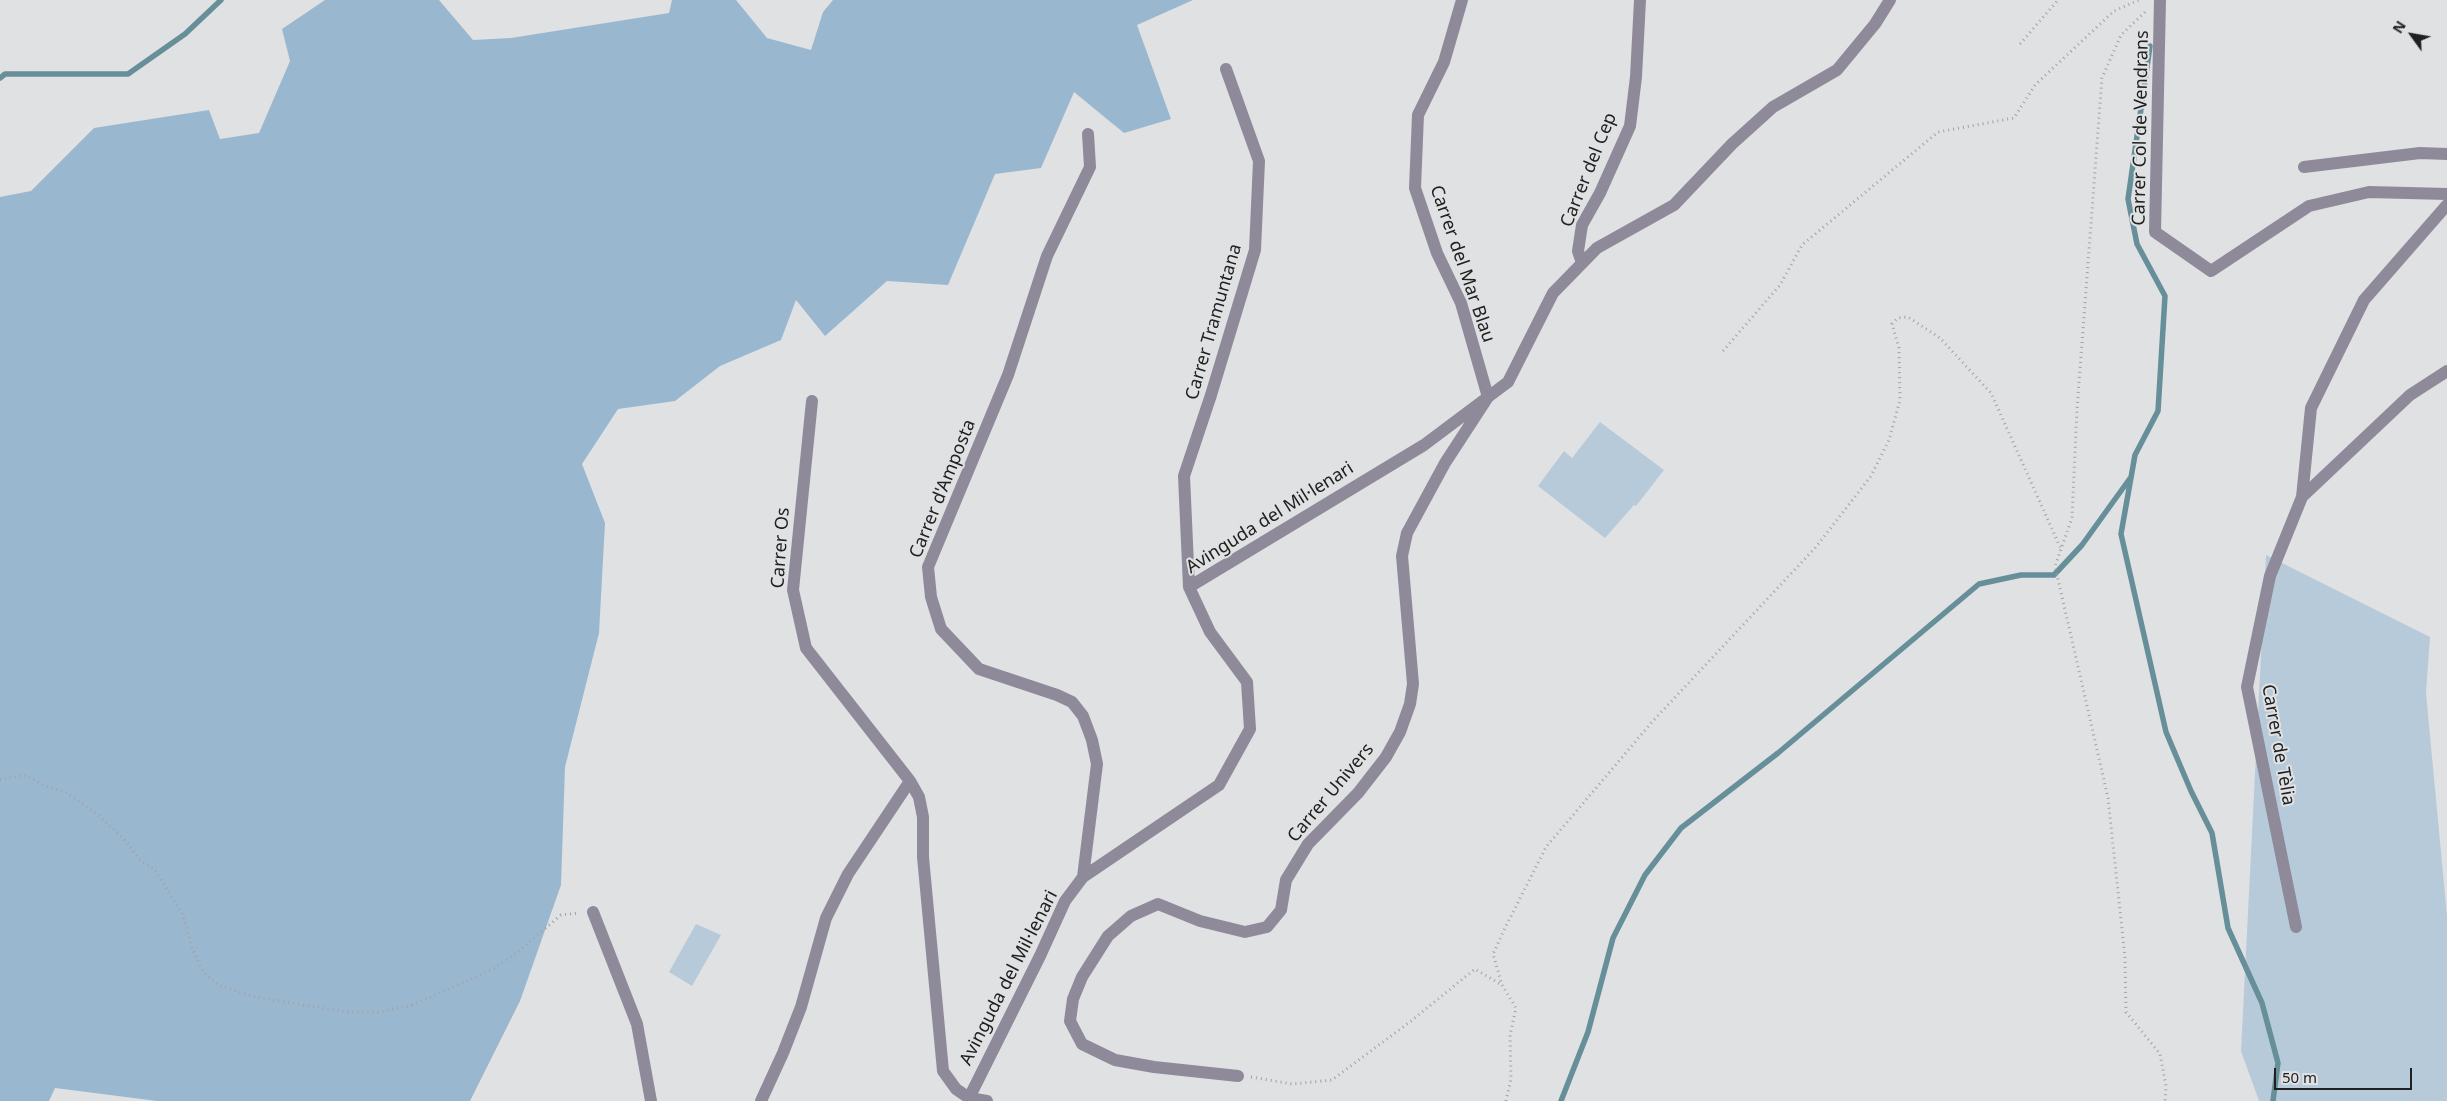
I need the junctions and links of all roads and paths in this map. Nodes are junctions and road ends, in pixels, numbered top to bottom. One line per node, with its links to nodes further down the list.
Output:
1 (1462, 0): 17 (street, Carrer del Mar Blau)
2 (1640, 0): 14 (street, Carrer del Cep)
3 (1890, 0): 14 (street, Avinguda del Mil·lenari)
4 (2058, 0): 7 (path)
5 (2139, 0): 15 (path)
6 (2155, 4): 12 (street, Carrer Col de Vendrans); 20 (path)
7 (2020, 44)
8 (1226, 69): 21 (street, Carrer Tramuntana)
9 (1088, 134): 24 (street, Carrer d'Amposta)
10 (2447, 154): 11 (street)
11 (2304, 167)
12 (2447, 194)
13 (2447, 205): 19 (street)
14 (1582, 263): 17 (street, Avinguda del Mil·lenari)
15 (1723, 350)
16 (2447, 371): 19 (street, Carrer de Tèlia)
17 (1488, 396): 21 (street, Avinguda del Mil·lenari); 28 (street, Carrer Univers)
18 (812, 401): 23 (street, Carrer Os)
19 (2302, 497): 26 (street, Carrer de Tèlia)
20 (2060, 548): 27 (path); 34 (path)
21 (1189, 587): 24 (street, Avinguda del Mil·lenari)
22 (0, 780): 25 (path)
23 (910, 781): 29 (street, Avinguda del Mil·lenari); 31 (street)
24 (1083, 877): 29 (street, Avinguda del Mil·lenari)
25 (593, 912): 30 (street)
26 (2296, 927)
27 (1502, 985): 28 (path); 33 (path)
28 (1238, 1076)
29 (969, 1098): 32 (street)
30 (651, 1101)
31 (761, 1101)
32 (987, 1101)
33 (1506, 1101)
34 (2165, 1101)

